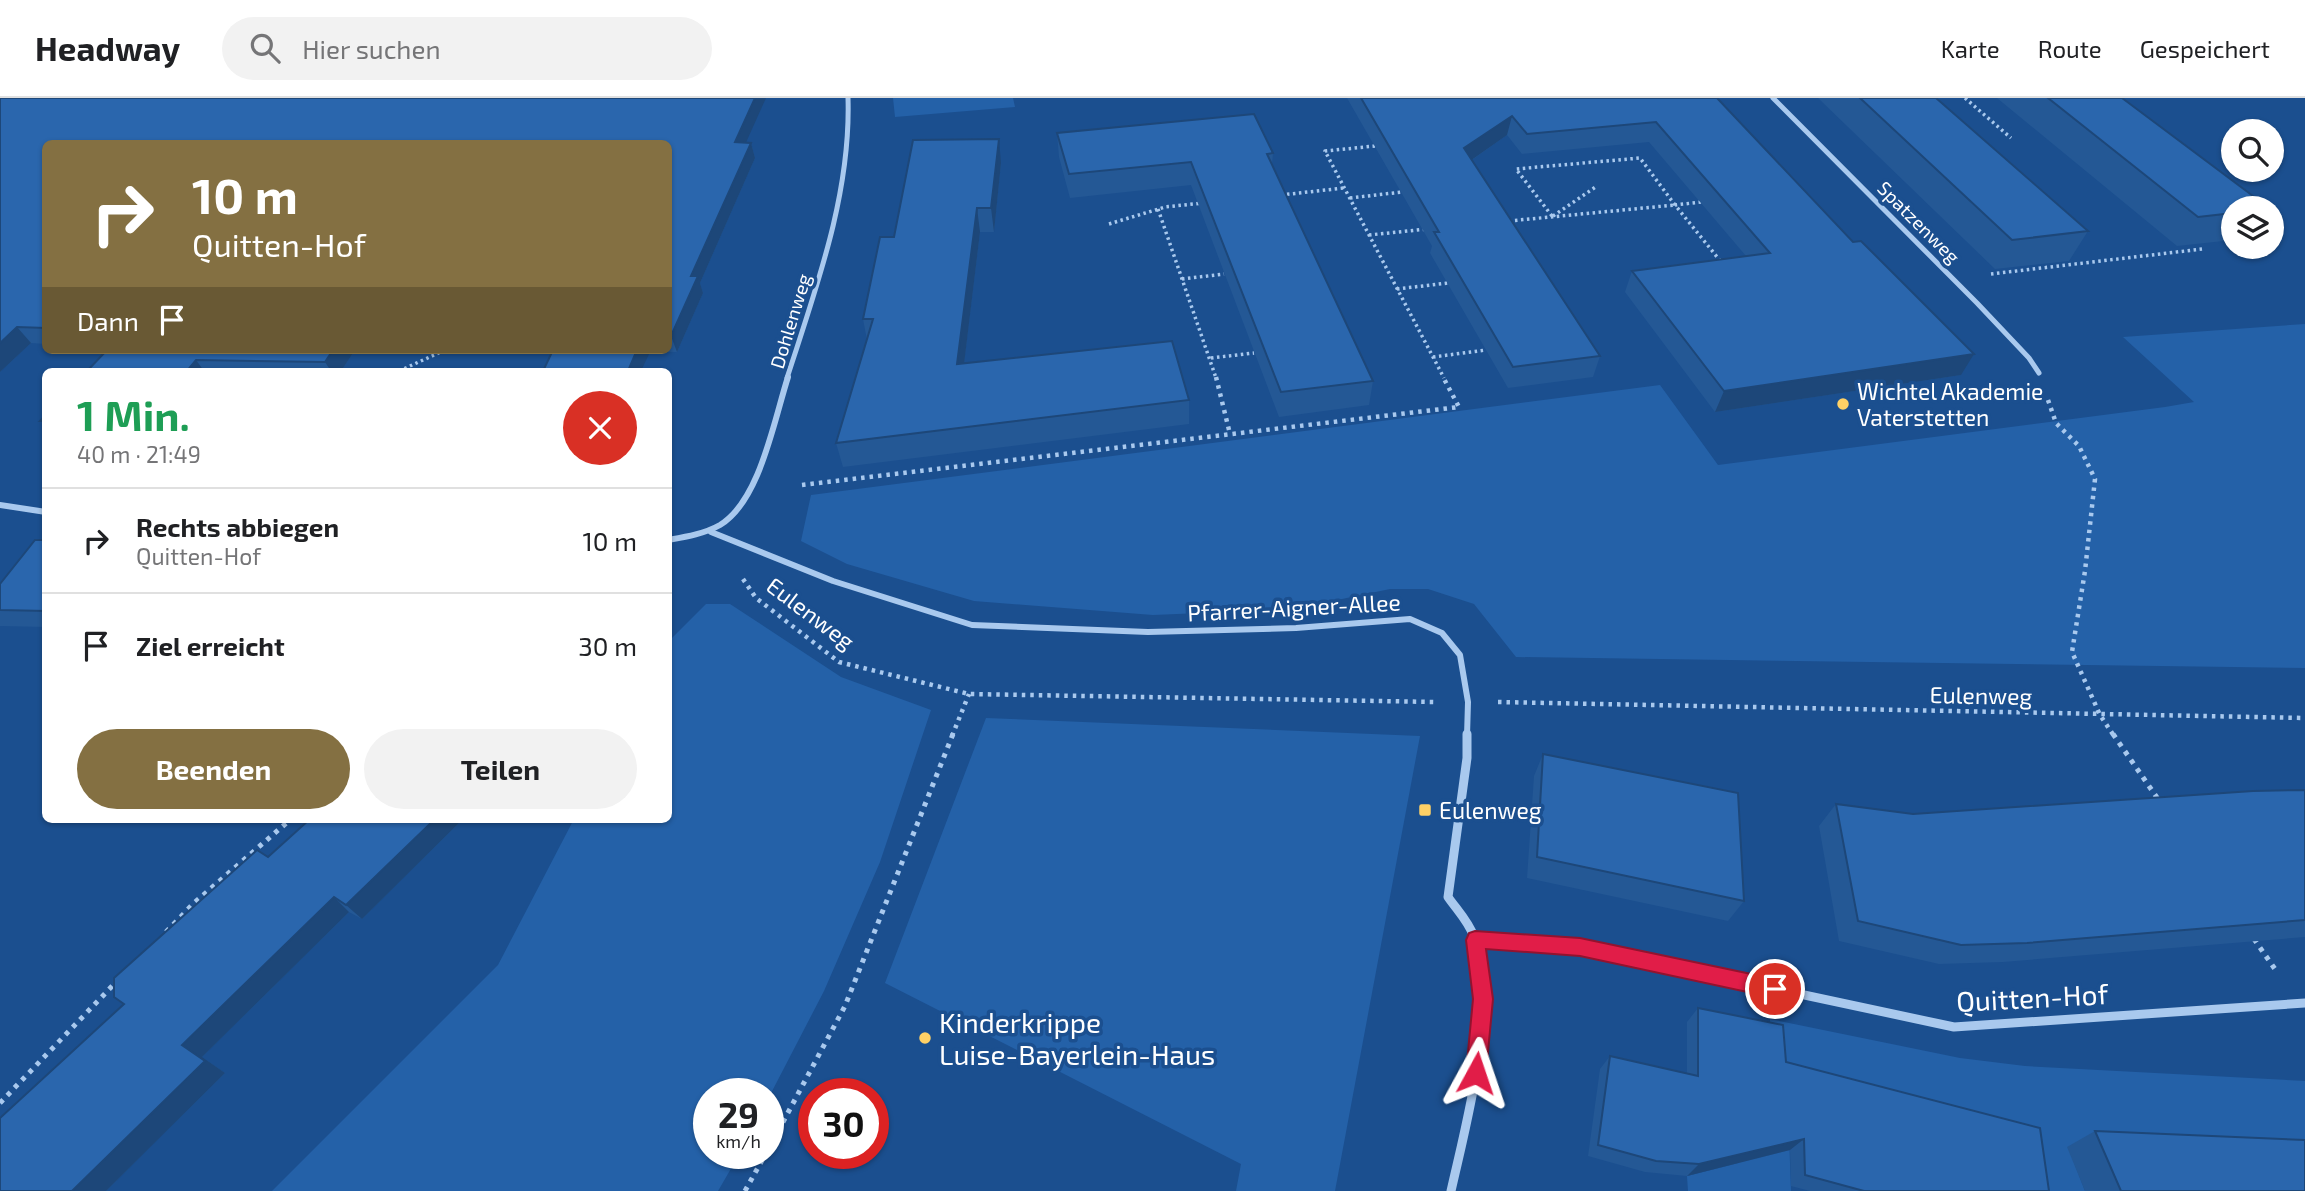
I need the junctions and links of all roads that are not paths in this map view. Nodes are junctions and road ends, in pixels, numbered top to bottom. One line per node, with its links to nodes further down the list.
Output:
1 (848, 98): 6 (street, Dohlenweg)
2 (1773, 98): 3 (street, Spatzenweg)
3 (2039, 373)
4 (0, 505): 5 (street)
5 (42, 511)
6 (711, 532): 7 (street); 8 (street, Pfarrer-Aigner-Allee)
7 (672, 539)
8 (1475, 940): 9 (street, Quitten-Hof); 10 (street, Pfarrer-Aigner-Allee)
9 (2302, 1003)
10 (1451, 1191)

